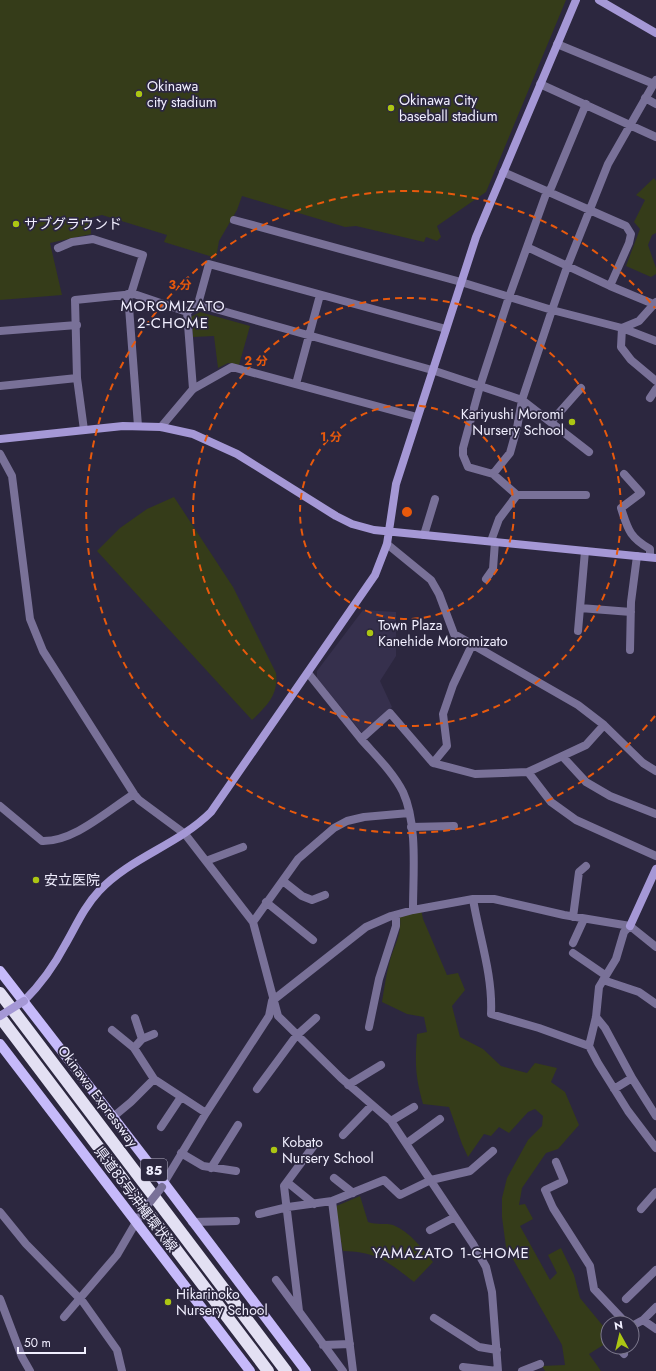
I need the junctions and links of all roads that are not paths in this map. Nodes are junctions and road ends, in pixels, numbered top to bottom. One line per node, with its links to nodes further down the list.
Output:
1 (576, 0): 4 (street)
2 (599, 0): 3 (street)
3 (656, 33)
4 (558, 44): 5 (street); 6 (street)
5 (655, 82): 7 (street)
6 (540, 84): 8 (street); 12 (street)
7 (645, 98): 9 (street); 10 (street)
8 (586, 104): 10 (street); 13 (street)
9 (656, 104)
10 (630, 124): 11 (street); 14 (street)
11 (656, 136)
12 (503, 172): 13 (street); 19 (street)
13 (548, 192): 14 (street); 16 (street)
14 (591, 210): 18 (street); 20 (street)
15 (234, 220): 19 (street)
16 (528, 247): 18 (street); 23 (street)
17 (58, 248): 21 (street)
18 (567, 267): 20 (street); 26 (street)
19 (461, 282): 23 (street); 30 (street)
20 (610, 286): 25 (street)
21 (130, 294): 27 (street); 28 (street); 47 (street)
22 (320, 295): 24 (street); 30 (street); 32 (street)
23 (509, 297): 26 (street); 39 (street)
24 (198, 304): 27 (street); 32 (street)
25 (655, 304): 29 (street)
26 (552, 310): 29 (street); 44 (street)
27 (187, 312): 41 (street)
28 (77, 325): 31 (street); 35 (street)
29 (622, 328): 33 (street); 36 (street)
30 (446, 329): 34 (street)
31 (0, 331)
32 (309, 336): 34 (street); 37 (street)
33 (656, 340)
34 (432, 370): 39 (street); 45 (street)
35 (77, 378): 38 (street); 49 (street)
36 (656, 382)
37 (296, 384): 41 (street); 45 (street)
38 (0, 386)
39 (480, 386): 44 (street); 53 (street)
40 (581, 388): 46 (street)
41 (193, 389): 48 (street)
42 (656, 389): 43 (street)
43 (650, 398)
44 (522, 400): 46 (street); 53 (street)
45 (417, 416): 58 (street)
46 (551, 422): 51 (street)
47 (138, 426): 48 (street); 49 (street)
48 (161, 427): 58 (street)
49 (84, 430): 50 (street)
50 (0, 439)
51 (589, 452)
52 (0, 454): 78 (street)
53 (493, 474): 55 (street)
54 (624, 474): 64 (street)
55 (517, 495): 56 (street); 60 (street)
56 (586, 495)
57 (435, 498): 59 (street)
58 (389, 533): 59 (street); 61 (street)
59 (424, 535): 60 (street)
60 (493, 542): 62 (street); 65 (street)
61 (387, 544): 69 (street); 71 (street)
62 (585, 551): 63 (street); 66 (street)
63 (637, 556): 64 (street); 67 (street)
64 (653, 558)
65 (486, 579)
66 (580, 608): 67 (street); 68 (street)
67 (631, 612): 70 (street)
68 (578, 631)
69 (472, 644): 72 (street); 75 (street)
70 (630, 650)
71 (308, 673): 73 (street); 84 (street)
72 (604, 725): 74 (street); 76 (street)
73 (361, 739): 75 (street); 80 (street)
74 (563, 757): 77 (street); 81 (street)
75 (433, 763): 77 (street)
76 (656, 771)
77 (528, 772): 86 (street)
78 (134, 794): 79 (street); 84 (street)
79 (0, 806)
80 (409, 813): 83 (street); 90 (street)
81 (656, 814)
82 (454, 826): 83 (street)
83 (411, 827): 95 (street)
84 (185, 834): 87 (street); 108 (street)
85 (242, 847): 87 (street)
86 (656, 856)
87 (206, 861): 99 (street)
88 (586, 866): 97 (street)
89 (656, 868): 91 (street)
90 (283, 881): 92 (street); 94 (street)
91 (653, 882): 100 (street)
92 (325, 895)
93 (473, 899): 95 (street); 97 (street); 121 (street)
94 (266, 902): 99 (street); 101 (street)
95 (413, 910): 96 (street)
96 (396, 915): 109 (street); 115 (street)
97 (572, 917): 98 (street)
98 (584, 919): 100 (street); 102 (street)
99 (253, 922): 109 (street)
100 (630, 926): 103 (street); 106 (street)
101 (313, 940)
102 (572, 943)
103 (656, 947)
104 (573, 953): 106 (street)
105 (0, 971): 108 (main road, 85)
106 (604, 977): 110 (street); 112 (street)
107 (0, 993): 187 (highway, Okinawa Expressway)
108 (24, 1001): 111 (street, bridge); 134 (main road, 85)
109 (272, 1001): 118 (street); 132 (street)
110 (656, 1004)
111 (0, 1016): 186 (highway)
112 (596, 1017): 121 (street); 124 (street)
113 (135, 1018): 119 (street)
114 (316, 1018): 118 (street)
115 (369, 1027)
116 (112, 1030): 122 (street)
117 (154, 1034): 119 (street)
118 (296, 1036): 126 (street); 127 (street)
119 (142, 1039): 122 (street)
120 (0, 1044): 162 (main road, 県道85号沖縄環状線)
121 (589, 1046): 128 (street)
122 (134, 1048): 125 (street)
123 (380, 1065): 126 (street)
124 (632, 1078): 128 (street); 133 (street)
125 (154, 1079): 129 (street); 134 (street)
126 (348, 1085): 130 (street)
127 (257, 1089)
128 (614, 1089): 142 (street)
129 (181, 1097): 132 (street); 138 (street)
130 (372, 1105): 136 (street); 139 (street)
131 (414, 1107): 136 (street)
132 (206, 1113): 144 (street)
133 (656, 1116)
134 (113, 1117): 151 (main road, 85)
135 (440, 1119): 140 (street)
136 (391, 1121): 140 (street)
137 (238, 1125): 146 (street)
138 (161, 1127)
139 (343, 1135)
140 (407, 1143): 149 (street)
141 (315, 1144): 150 (street)
142 (656, 1148)
143 (493, 1151): 149 (street)
144 (181, 1154): 146 (street); 151 (street)
145 (556, 1162): 172 (street)
146 (211, 1168): 147 (street)
147 (236, 1171)
148 (334, 1178): 153 (street)
149 (431, 1180): 153 (street); 160 (street)
150 (287, 1182): 155 (street); 156 (street)
151 (163, 1185): 162 (street, bridge); 163 (main road, 85)
152 (656, 1192): 157 (street)
153 (353, 1193): 154 (street)
154 (332, 1201): 155 (street); 178 (street)
155 (314, 1204): 156 (street)
156 (288, 1207): 159 (street); 171 (street)
157 (641, 1209)
158 (0, 1212): 168 (street)
159 (259, 1214)
160 (455, 1216): 164 (street); 180 (street)
161 (236, 1221): 163 (street)
162 (136, 1222): 168 (street); 185 (main road, 県道85号沖縄環状線)
163 (192, 1222): 188 (main road, 85)
164 (430, 1230)
165 (656, 1270): 169 (street)
166 (276, 1280): 171 (street)
167 (0, 1299): 183 (street)
168 (81, 1299): 173 (street); 184 (street)
169 (626, 1299)
170 (656, 1307): 175 (street)
171 (299, 1311): 179 (street)
172 (618, 1315)
173 (64, 1317)
174 (434, 1318): 180 (street)
175 (643, 1320): 176 (street); 177 (street)
176 (640, 1322)
177 (656, 1329)
178 (350, 1344): 179 (street); 190 (street)
179 (323, 1345): 189 (street)
180 (497, 1350): 191 (street)
181 (540, 1364): 192 (street)
182 (463, 1367): 191 (street)
183 (30, 1371)
184 (122, 1371)
185 (250, 1371)
186 (268, 1371)
187 (286, 1371)
188 (306, 1371)
189 (343, 1371)
190 (353, 1371)
191 (498, 1371)
192 (522, 1371)

